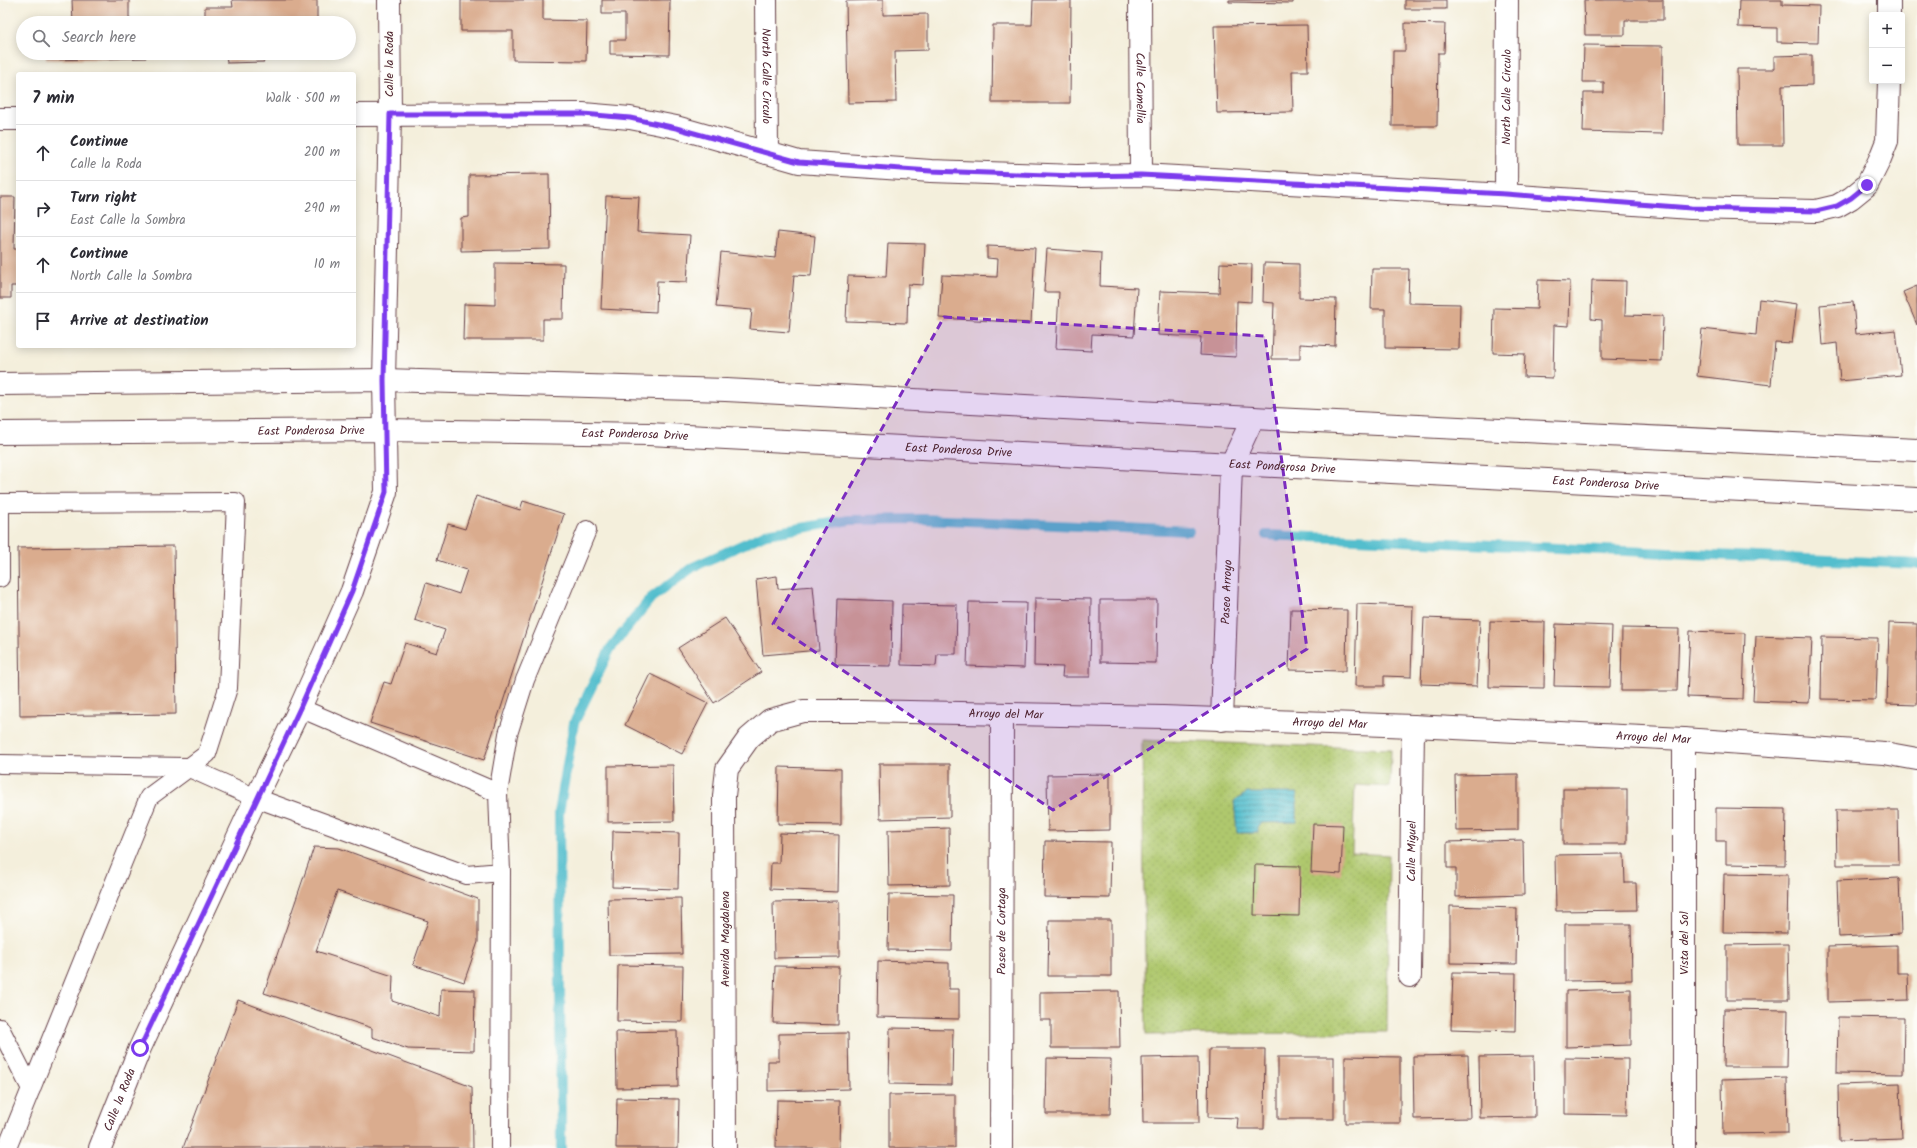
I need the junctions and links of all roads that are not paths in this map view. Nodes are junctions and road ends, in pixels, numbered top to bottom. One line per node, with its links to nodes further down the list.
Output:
1 (389, 0): 8 (street, Calle la Roda)
2 (766, 0): 12 (street, North Calle Circulo)
3 (1140, 0): 13 (street, Calle Camellia)
4 (1507, 0): 14 (street, North Calle Circulo)
5 (1889, 0): 6 (street)
6 (1889, 12)
7 (1889, 84): 14 (street)
8 (390, 114): 9 (street); 12 (street); 15 (street, Calle la Roda)
9 (356, 115)
10 (0, 119): 11 (street)
11 (16, 119)
12 (767, 153): 13 (street)
13 (1141, 175): 14 (street)
14 (1506, 194)
15 (384, 380): 16 (street); 17 (street); 18 (street, Calle la Roda)
16 (0, 384)
17 (1253, 418): 20 (street); 21 (street)
18 (384, 430): 19 (street, East Ponderosa Drive); 21 (street, East Ponderosa Drive); 26 (street, Calle la Roda)
19 (0, 433)
20 (1917, 450)
21 (1230, 465): 22 (street, East Ponderosa Drive); 28 (street, Paseo Arroyo)
22 (1917, 499)
23 (0, 503): 25 (lane); 34 (lane)
24 (587, 530): 35 (lane)
25 (0, 578)
26 (300, 708): 35 (lane); 36 (street, Calle la Roda)
27 (1002, 714): 28 (street, Arroyo del Mar); 30 (street, Arroyo del Mar); 45 (street, Paseo de Cortaga)
28 (1222, 720): 29 (street, Arroyo del Mar)
29 (1413, 726): 31 (street, Arroyo del Mar); 38 (street, Calle Miguel)
30 (749, 738): 44 (street, Avenida Magdalena)
31 (1684, 739): 32 (street, Arroyo del Mar); 46 (street, Vista del Sol)
32 (1917, 759)
33 (0, 764): 34 (lane)
34 (187, 768): 36 (lane); 40 (lane)
35 (498, 793): 37 (lane)
36 (256, 798): 37 (lane); 42 (street, Calle la Roda)
37 (501, 872): 43 (lane)
38 (1410, 976)
39 (0, 1028): 40 (lane)
40 (31, 1089): 41 (lane)
41 (7, 1148)
42 (100, 1148)
43 (500, 1148)
44 (725, 1148)
45 (1002, 1148)
46 (1684, 1148)

